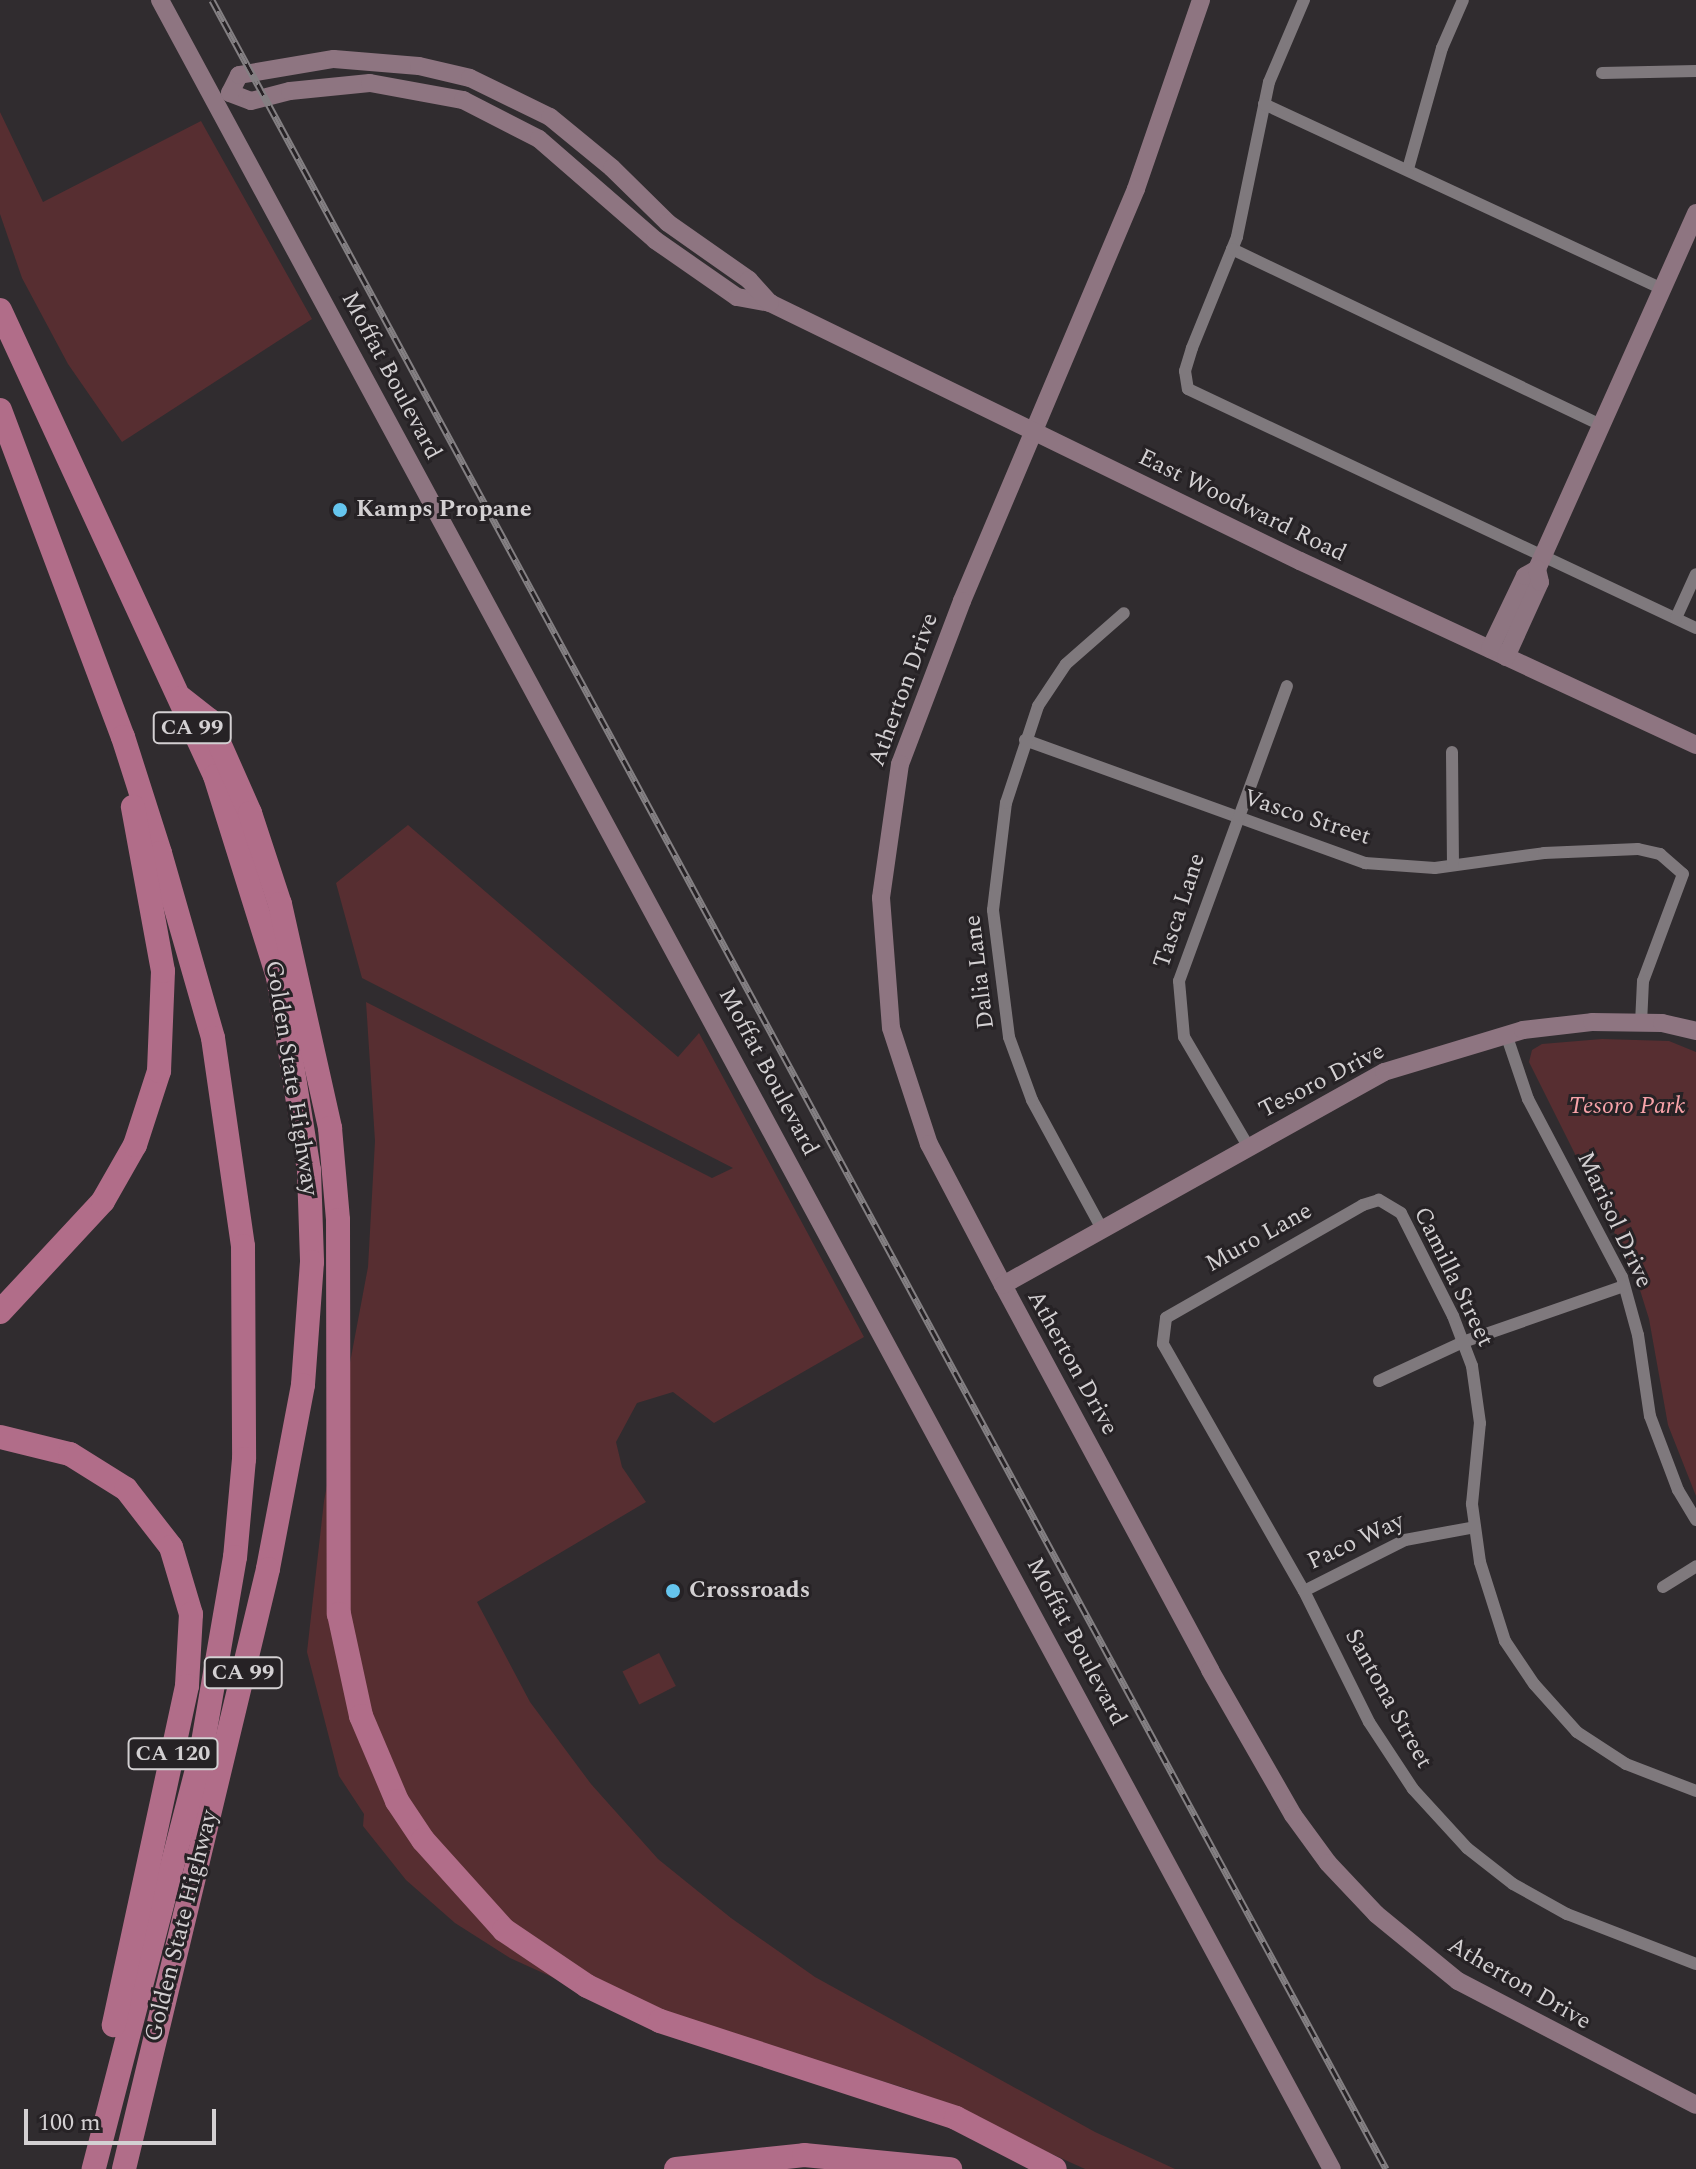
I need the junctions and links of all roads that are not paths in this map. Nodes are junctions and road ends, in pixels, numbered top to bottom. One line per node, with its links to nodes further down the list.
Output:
1 (160, 0): 7 (street, Moffat Boulevard)
2 (1201, 0): 17 (street, Atherton Drive)
3 (1304, 0): 8 (street)
4 (1463, 0): 9 (street)
5 (1696, 71): 6 (street)
6 (1602, 73)
7 (222, 97): 13 (street, East Woodward Road); 13 (street, East Woodward Road); 59 (street, Moffat Boulevard)
8 (1264, 104): 9 (street); 11 (street)
9 (1408, 169): 12 (street)
10 (1696, 213): 12 (street)
11 (1232, 249): 16 (street); 18 (street)
12 (1662, 289): 16 (street)
13 (770, 303): 17 (street, East Woodward Road)
14 (0, 310): 25 (highway, Golden State Highway / CA 99)
15 (0, 410): 26 (highway, Golden State Highway / CA 99)
16 (1601, 425): 18 (street)
17 (1037, 434): 23 (street, East Woodward Road); 38 (street, Atherton Drive)
18 (1539, 563): 21 (street); 23 (street)
19 (1696, 574): 21 (street)
20 (1124, 613): 27 (street, Dalia Lane)
21 (1676, 618): 22 (street)
22 (1696, 628)
23 (1498, 653): 28 (street, East Woodward Road)
24 (1287, 686): 30 (street, Tasca Lane)
25 (176, 694): 55 (highway, Golden State Highway / CA 99); 58 (highway)
26 (123, 737): 40 (highway); 54 (highway, Golden State Highway / CA 99)
27 (1025, 740): 30 (street, Vasco Street); 37 (street, Dalia Lane)
28 (1696, 745)
29 (1452, 752): 31 (street)
30 (1235, 818): 31 (street, Vasco Street); 35 (street, Tasca Lane)
31 (1453, 865): 32 (street, Vasco Street)
32 (1641, 1023): 33 (street, Tesoro Drive); 34 (street, Tesoro Drive)
33 (1696, 1031)
34 (1506, 1034): 35 (street, Tesoro Drive); 39 (street, Marisol Drive)
35 (1248, 1146): 37 (street, Tesoro Drive)
36 (1392, 1206): 41 (street, Muro Lane); 42 (street, Camilla Street)
37 (1102, 1229): 38 (street, Tesoro Drive)
38 (1003, 1285): 52 (street, Atherton Drive)
39 (1624, 1286): 42 (street); 45 (street, Marisol Drive)
40 (0, 1312)
41 (1161, 1335): 49 (street, Santona Street)
42 (1463, 1342): 43 (street); 46 (street, Camilla Street)
43 (1379, 1381)
44 (0, 1437): 53 (highway, CA 120)
45 (1696, 1520)
46 (1475, 1527): 49 (street, Paco Way); 50 (street, Camilla Street)
47 (1696, 1566): 48 (street)
48 (1663, 1587)
49 (1304, 1591): 51 (street, Santona Street)
50 (1696, 1791)
51 (1696, 1964)
52 (1696, 2105)
53 (80, 2169)
54 (94, 2169)
55 (124, 2169)
56 (676, 2169): 57 (highway)
57 (950, 2169)
58 (1055, 2169)
59 (1332, 2169)

